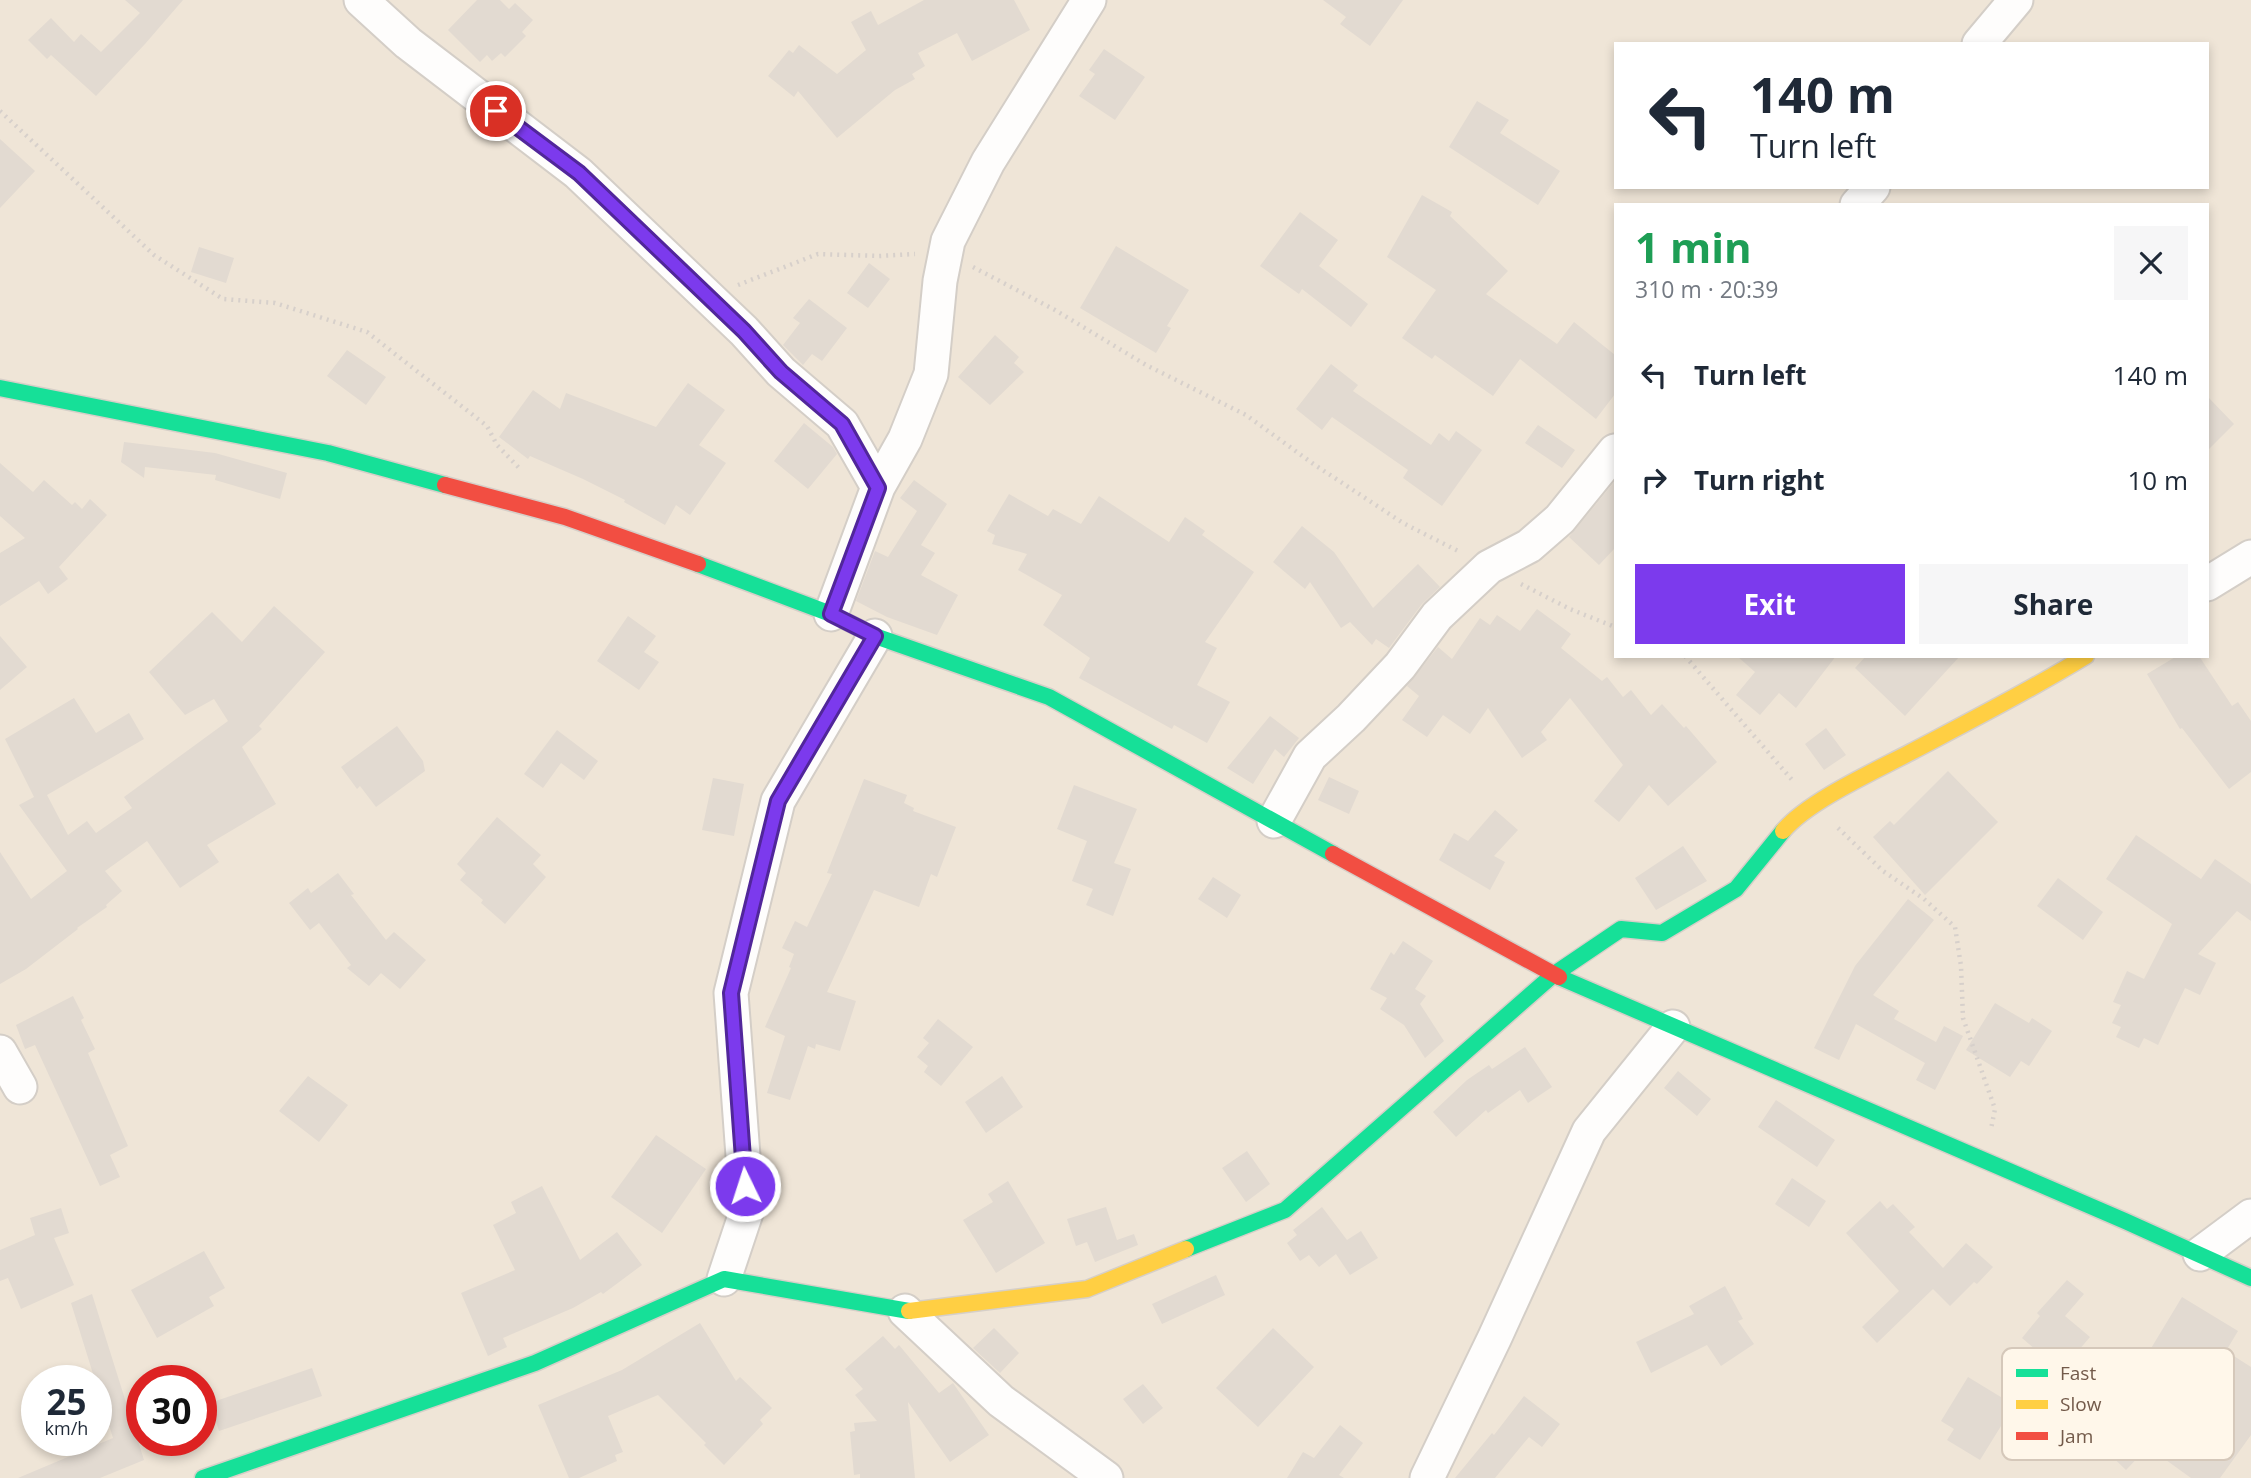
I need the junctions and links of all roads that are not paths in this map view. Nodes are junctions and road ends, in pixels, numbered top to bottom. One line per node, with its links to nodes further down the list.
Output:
1 (361, 0): 9 (street)
2 (1089, 0): 9 (street)
3 (2016, 0): 4 (street)
4 (1981, 42)
5 (1871, 189): 6 (street)
6 (1859, 203)
7 (0, 388): 12 (street)
8 (1614, 452): 15 (street)
9 (878, 488): 12 (street)
10 (2251, 557): 11 (street)
11 (2209, 583)
12 (831, 614): 13 (street)
13 (875, 636): 15 (street); 23 (street)
14 (2083, 658): 16 (street)
15 (1274, 821): 16 (street)
16 (1553, 975): 17 (street); 24 (street)
17 (1673, 1027): 21 (street); 27 (street)
18 (0, 1052): 19 (street)
19 (20, 1087)
20 (2251, 1216): 21 (street)
21 (2200, 1254): 22 (street)
22 (2251, 1278)
23 (724, 1279): 24 (street); 25 (street)
24 (905, 1311): 26 (street)
25 (203, 1478)
26 (1106, 1478)
27 (1427, 1478)

